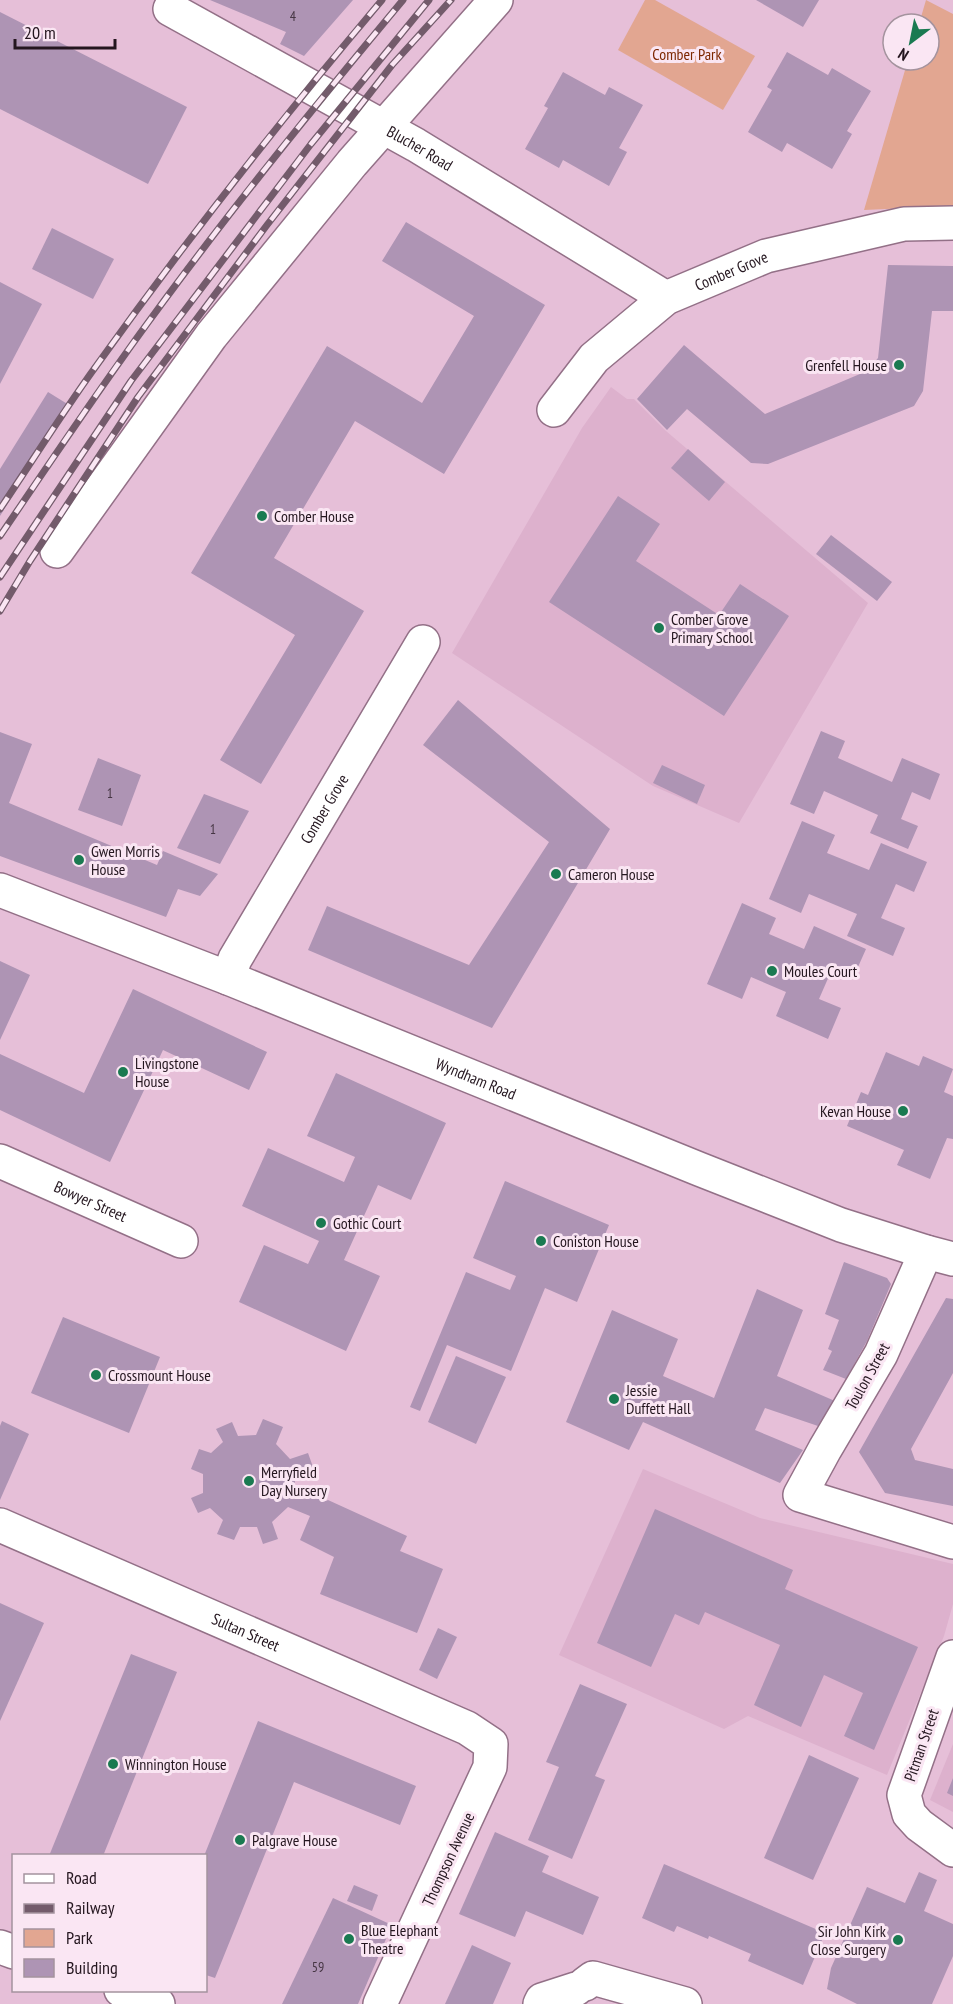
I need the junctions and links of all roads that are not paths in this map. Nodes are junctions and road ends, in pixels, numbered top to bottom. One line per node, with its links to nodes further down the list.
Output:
1 (496, 0): 3 (street)
2 (170, 9): 3 (street, Blucher Road)
3 (385, 128): 5 (street, Blucher Road); 7 (street)
4 (953, 223): 5 (street, Comber Grove)
5 (666, 298): 6 (street, Comber Grove)
6 (554, 410)
7 (57, 551)
8 (423, 642): 10 (street, Comber Grove)
9 (0, 890): 10 (street, Wyndham Road)
10 (228, 978): 13 (street, Wyndham Road)
11 (0, 1161): 12 (street, Bowyer Street)
12 (182, 1241)
13 (940, 1255): 15 (street, Toulon Street)
14 (0, 1525): 17 (street, Sultan Street)
15 (953, 1542)
16 (953, 1657): 18 (street, Pitman Street)
17 (491, 1744): 22 (street, Thompson Avenue)
18 (953, 1850)
19 (126, 1992): 21 (street)
20 (675, 2003): 23 (street)
21 (158, 2004)
22 (380, 2004)
23 (540, 2004)

